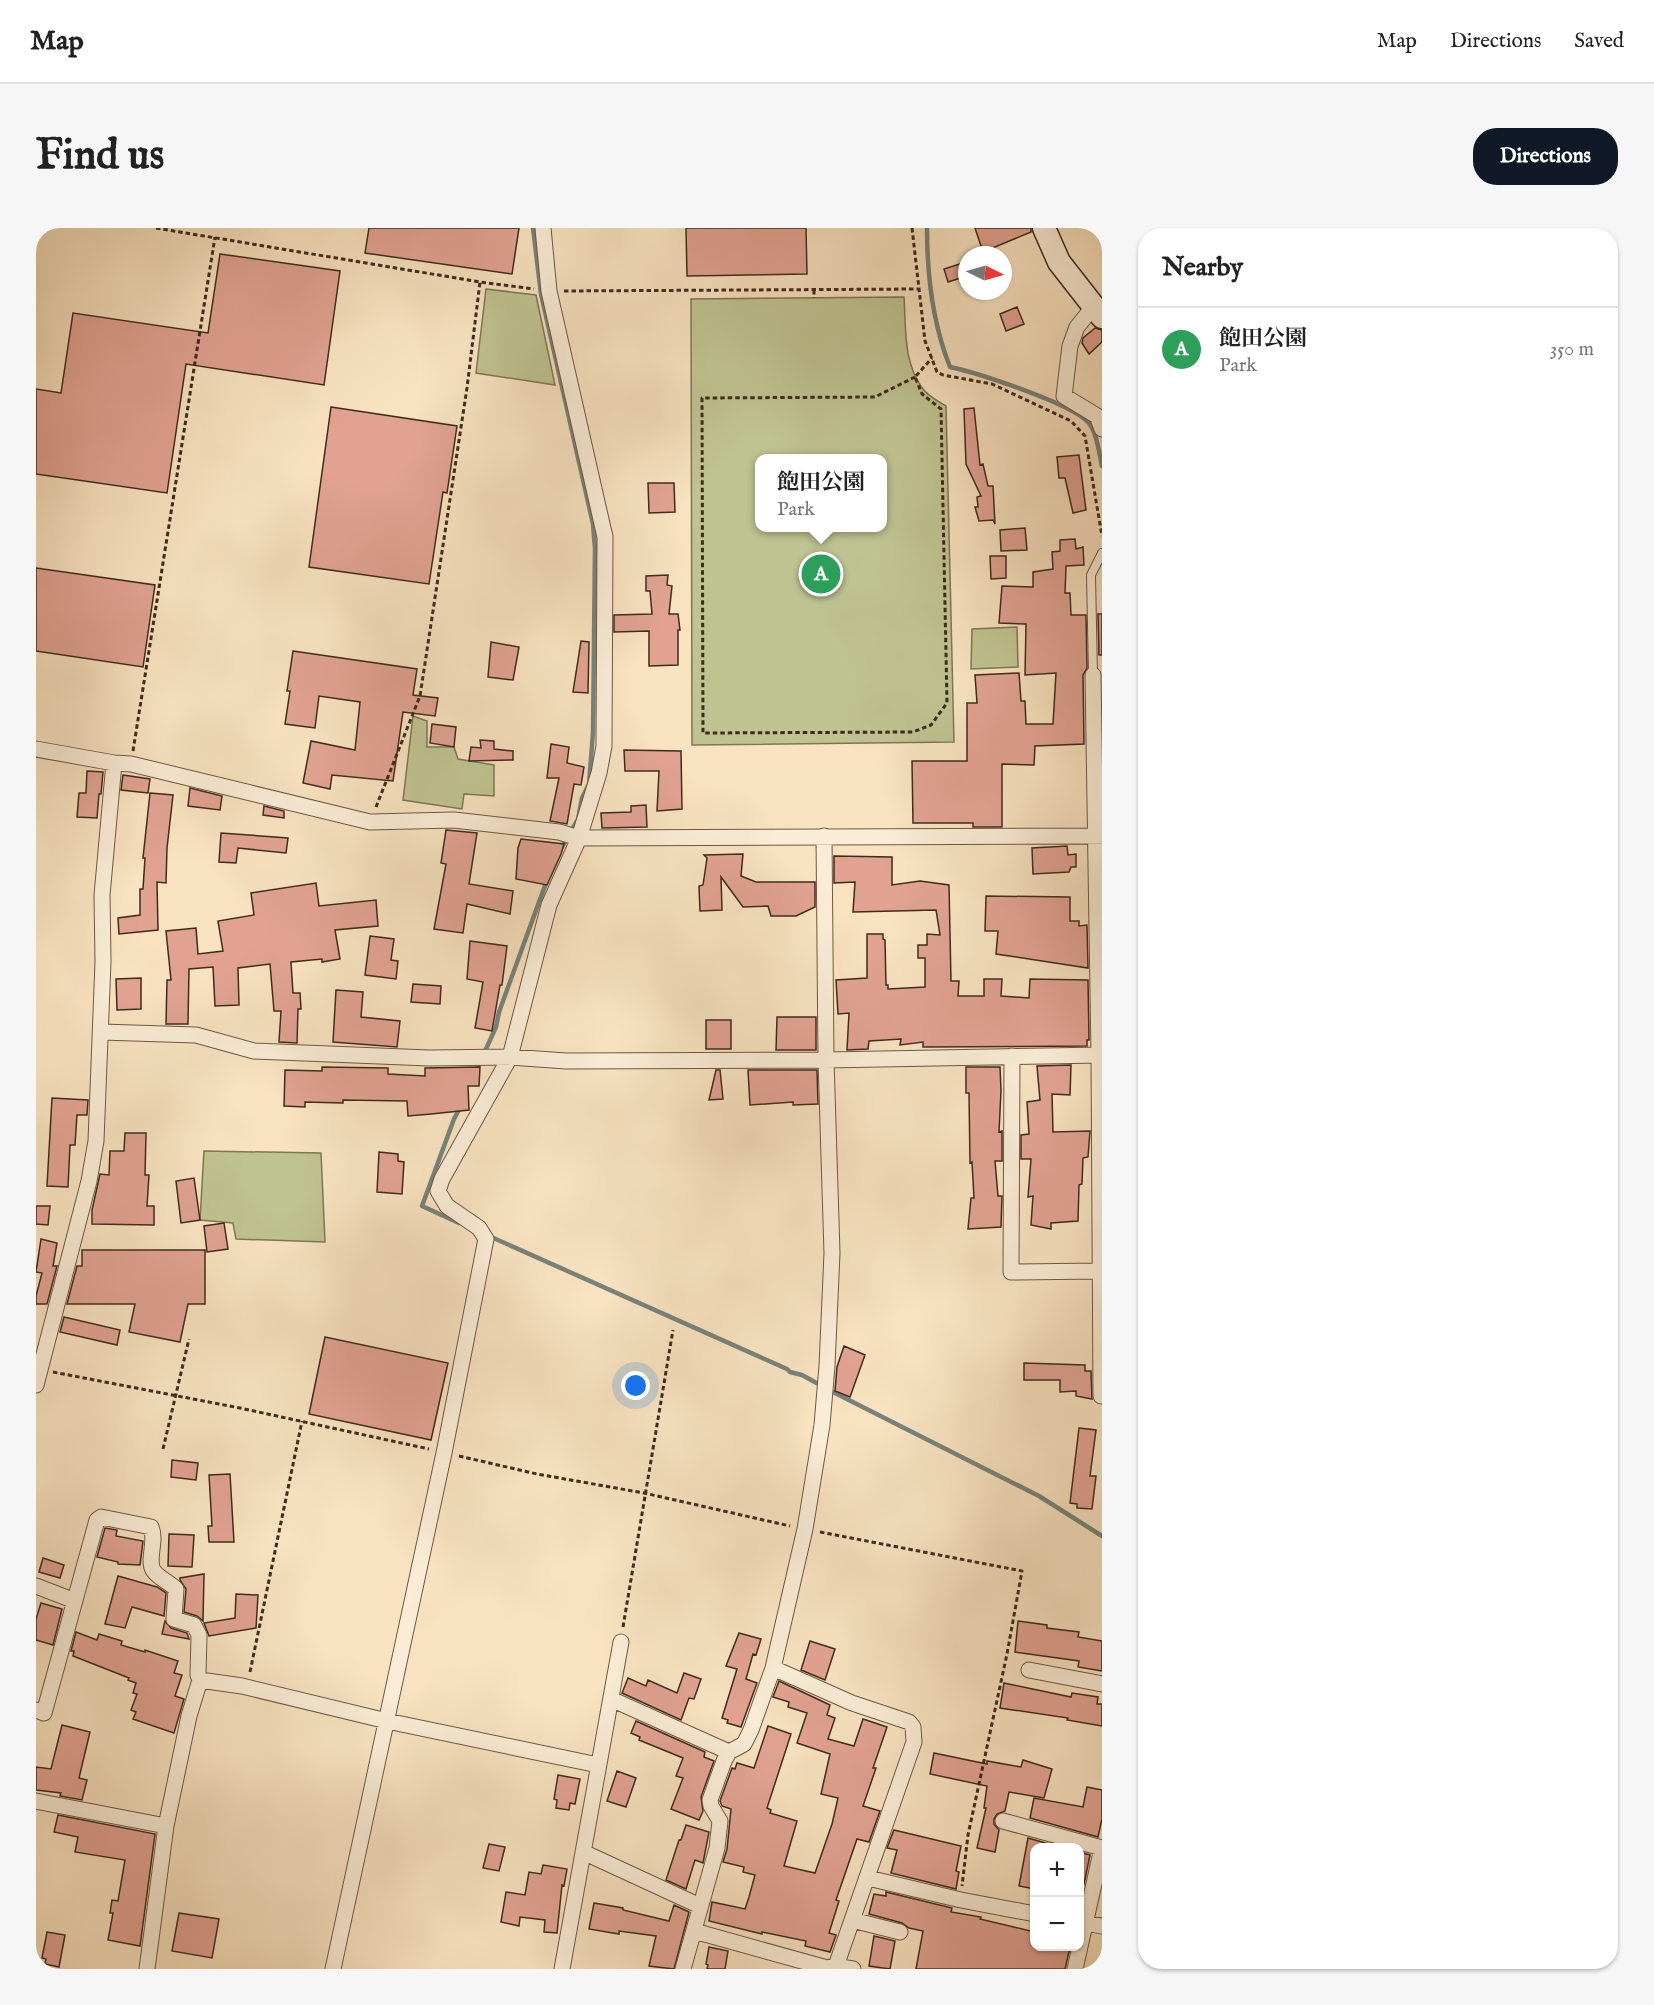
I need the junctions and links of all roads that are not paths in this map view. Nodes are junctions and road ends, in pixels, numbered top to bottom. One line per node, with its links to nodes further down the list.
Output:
1 (543, 228): 11 (street)
2 (1044, 228): 3 (main road)
3 (1098, 311): 4 (street)
4 (1102, 429)
5 (1102, 553): 6 (lane)
6 (1093, 675): 10 (street)
7 (36, 749): 8 (street)
8 (114, 764): 11 (street); 12 (street)
9 (824, 836): 10 (street); 11 (street); 16 (street)
10 (1098, 836): 13 (street)
11 (579, 838): 15 (street)
12 (101, 1032): 15 (street); 18 (street)
13 (1101, 1055): 14 (street); 17 (street)
14 (1012, 1056): 16 (street); 17 (street)
15 (510, 1057): 16 (street); 30 (street)
16 (826, 1060): 24 (street)
17 (1100, 1271): 20 (street)
18 (38, 1369): 19 (street)
19 (36, 1385)
20 (1101, 1396)
21 (36, 1586): 22 (street)
22 (75, 1601): 26 (street); 29 (street)
23 (621, 1642): 28 (street)
24 (773, 1668): 31 (street); 38 (street)
25 (1029, 1670): 27 (street)
26 (200, 1680): 30 (street); 35 (street)
27 (1102, 1684)
28 (610, 1699): 31 (street); 32 (street)
29 (36, 1710)
30 (387, 1720): 32 (street); 50 (street)
31 (729, 1752): 39 (street)
32 (598, 1766): 37 (street)
33 (36, 1801): 35 (street)
34 (1003, 1821): 36 (street)
35 (166, 1827): 49 (street)
36 (1102, 1848): 41 (street)
37 (583, 1852): 39 (street); 51 (street)
38 (868, 1878): 40 (street); 42 (street)
39 (700, 1906): 45 (street)
40 (1030, 1913)
41 (1084, 1915)
42 (852, 1920): 46 (street); 48 (street)
43 (1084, 1922): 44 (street)
44 (1102, 1926)
45 (694, 1931): 48 (street); 52 (street)
46 (900, 1932)
47 (1078, 1951): 54 (street)
48 (835, 1968): 53 (street)
49 (147, 1969)
50 (333, 1969)
51 (562, 1969)
52 (682, 1969)
53 (853, 1969)
54 (1075, 1969)

